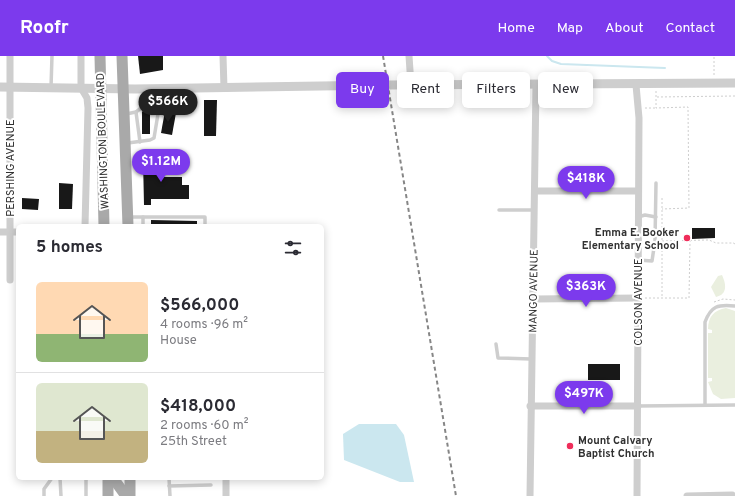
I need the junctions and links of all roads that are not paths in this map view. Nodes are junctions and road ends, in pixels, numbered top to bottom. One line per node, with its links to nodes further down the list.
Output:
1 (10, 56): 15 (street, PERSHING AVENUE)
2 (52, 56): 16 (lane)
3 (81, 56): 17 (street)
4 (100, 56): 18 (main road, WASHINGTON BOULEVARD)
5 (122, 56): 22 (main road, WASHINGTON BOULEVARD)
6 (223, 56): 21 (street)
7 (409, 56): 8 (street)
8 (410, 72)
9 (735, 83): 13 (street)
10 (397, 85): 21 (street)
11 (454, 85): 12 (street)
12 (536, 85): 13 (street); 30 (street, MANGO AVENUE)
13 (636, 85): 31 (street, COLSON AVENUE)
14 (0, 87): 15 (street)
15 (11, 87): 16 (street); 43 (street, PERSHING AVENUE)
16 (51, 88): 17 (street)
17 (81, 88): 18 (street); 38 (street)
18 (100, 88): 22 (street); 39 (main road, WASHINGTON BOULEVARD)
19 (145, 88): 20 (street); 22 (street); 23 (lane)
20 (179, 88): 21 (street); 24 (lane)
21 (224, 88)
22 (122, 89): 26 (main road, WASHINGTON BOULEVARD)
23 (150, 101): 24 (lane); 25 (lane)
24 (160, 102): 27 (lane)
25 (136, 112): 26 (lane); 27 (lane)
26 (123, 114): 28 (main road, WASHINGTON BOULEVARD)
27 (140, 142): 28 (lane)
28 (124, 144): 37 (main road, WASHINGTON BOULEVARD)
29 (656, 183): 36 (lane)
30 (535, 191): 31 (street); 33 (street, MANGO AVENUE)
31 (638, 191): 35 (street, COLSON AVENUE)
32 (499, 210): 33 (lane)
33 (535, 210): 47 (street, MANGO AVENUE)
34 (143, 216): 37 (lane); 40 (lane); 41 (lane)
35 (638, 217): 36 (lane); 44 (street, COLSON AVENUE)
36 (656, 217): 44 (lane)
37 (127, 221)
38 (85, 224)
39 (104, 224)
40 (143, 224)
41 (205, 224)
42 (0, 232): 43 (street)
43 (14, 232): 45 (street, PERSHING AVENUE)
44 (638, 260): 46 (street, COLSON AVENUE)
45 (10, 280)
46 (638, 298): 47 (street); 53 (street, COLSON AVENUE)
47 (534, 299): 50 (street, MANGO AVENUE)
48 (735, 306): 54 (lane)
49 (496, 344): 50 (lane)
50 (531, 359): 52 (street, MANGO AVENUE)
51 (735, 405): 54 (lane)
52 (530, 406): 53 (street); 73 (street, MANGO AVENUE)
53 (638, 406): 54 (lane); 74 (street, COLSON AVENUE)
54 (705, 406)
55 (51, 480): 65 (lane)
56 (60, 480): 66 (lane)
57 (86, 480): 67 (lane)
58 (108, 480): 68 (main road)
59 (114, 480): 69 (main road)
60 (130, 480): 70 (main road)
61 (169, 480): 63 (lane)
62 (226, 480): 72 (street)
63 (170, 486): 64 (lane); 71 (lane)
64 (211, 486)
65 (44, 496)
66 (61, 496)
67 (86, 496)
68 (108, 496)
69 (126, 496)
70 (130, 496)
71 (170, 496)
72 (226, 496)
73 (530, 496)
74 (637, 496)
75 (687, 496): 76 (street)
76 (732, 496)

